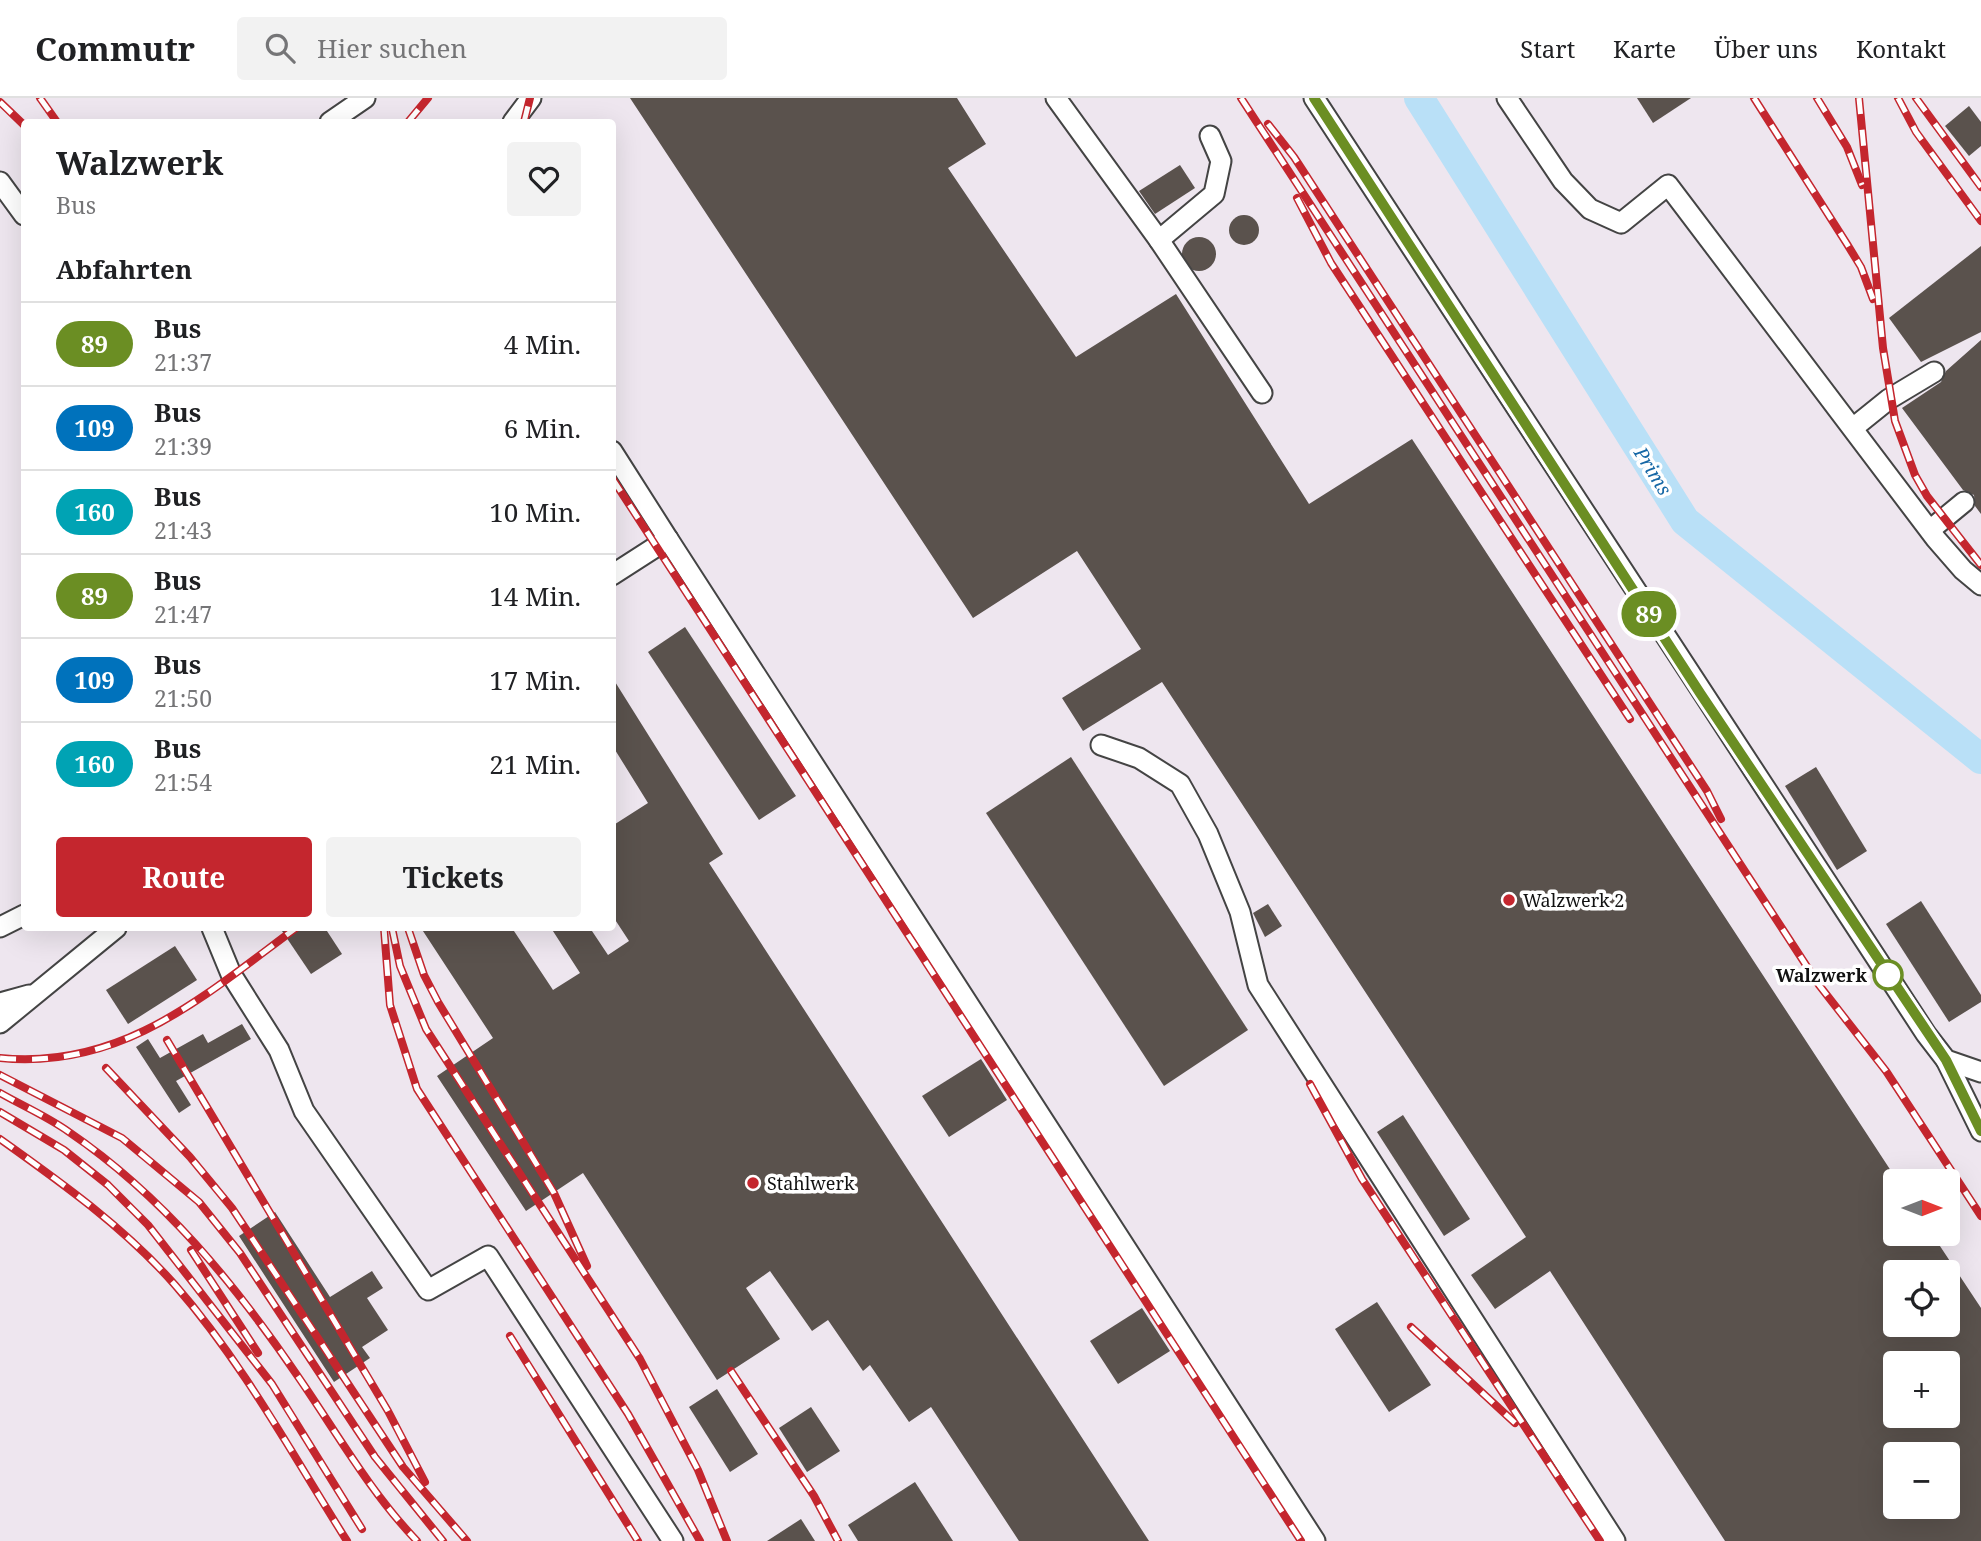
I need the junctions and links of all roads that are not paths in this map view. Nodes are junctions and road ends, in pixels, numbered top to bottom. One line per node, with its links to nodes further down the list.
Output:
1 (365, 98): 6 (lane)
2 (531, 98): 7 (lane)
3 (1056, 98): 11 (lane)
4 (1314, 98): 29 (lane)
5 (1507, 98): 14 (lane)
6 (334, 119)
7 (515, 119)
8 (1210, 136): 11 (lane)
9 (0, 182): 10 (lane)
10 (21, 211)
11 (1159, 240): 13 (lane)
12 (1934, 372): 14 (lane)
13 (1262, 393)
14 (1853, 428): 17 (lane)
15 (616, 457): 18 (lane)
16 (1964, 502): 17 (lane)
17 (1930, 530): 20 (lane)
18 (668, 539): 19 (lane); 34 (lane)
19 (616, 572)
20 (1981, 585)
21 (1101, 745): 32 (lane)
22 (21, 916): 23 (lane)
23 (0, 927)
24 (112, 931): 26 (lane)
25 (213, 931): 33 (lane)
26 (37, 993): 27 (lane); 28 (lane)
27 (0, 1003)
28 (0, 1023)
29 (1946, 1060): 30 (lane); 31 (lane)
30 (1981, 1072)
31 (1981, 1131)
32 (1608, 1538)
33 (673, 1541)
34 (1315, 1541)

